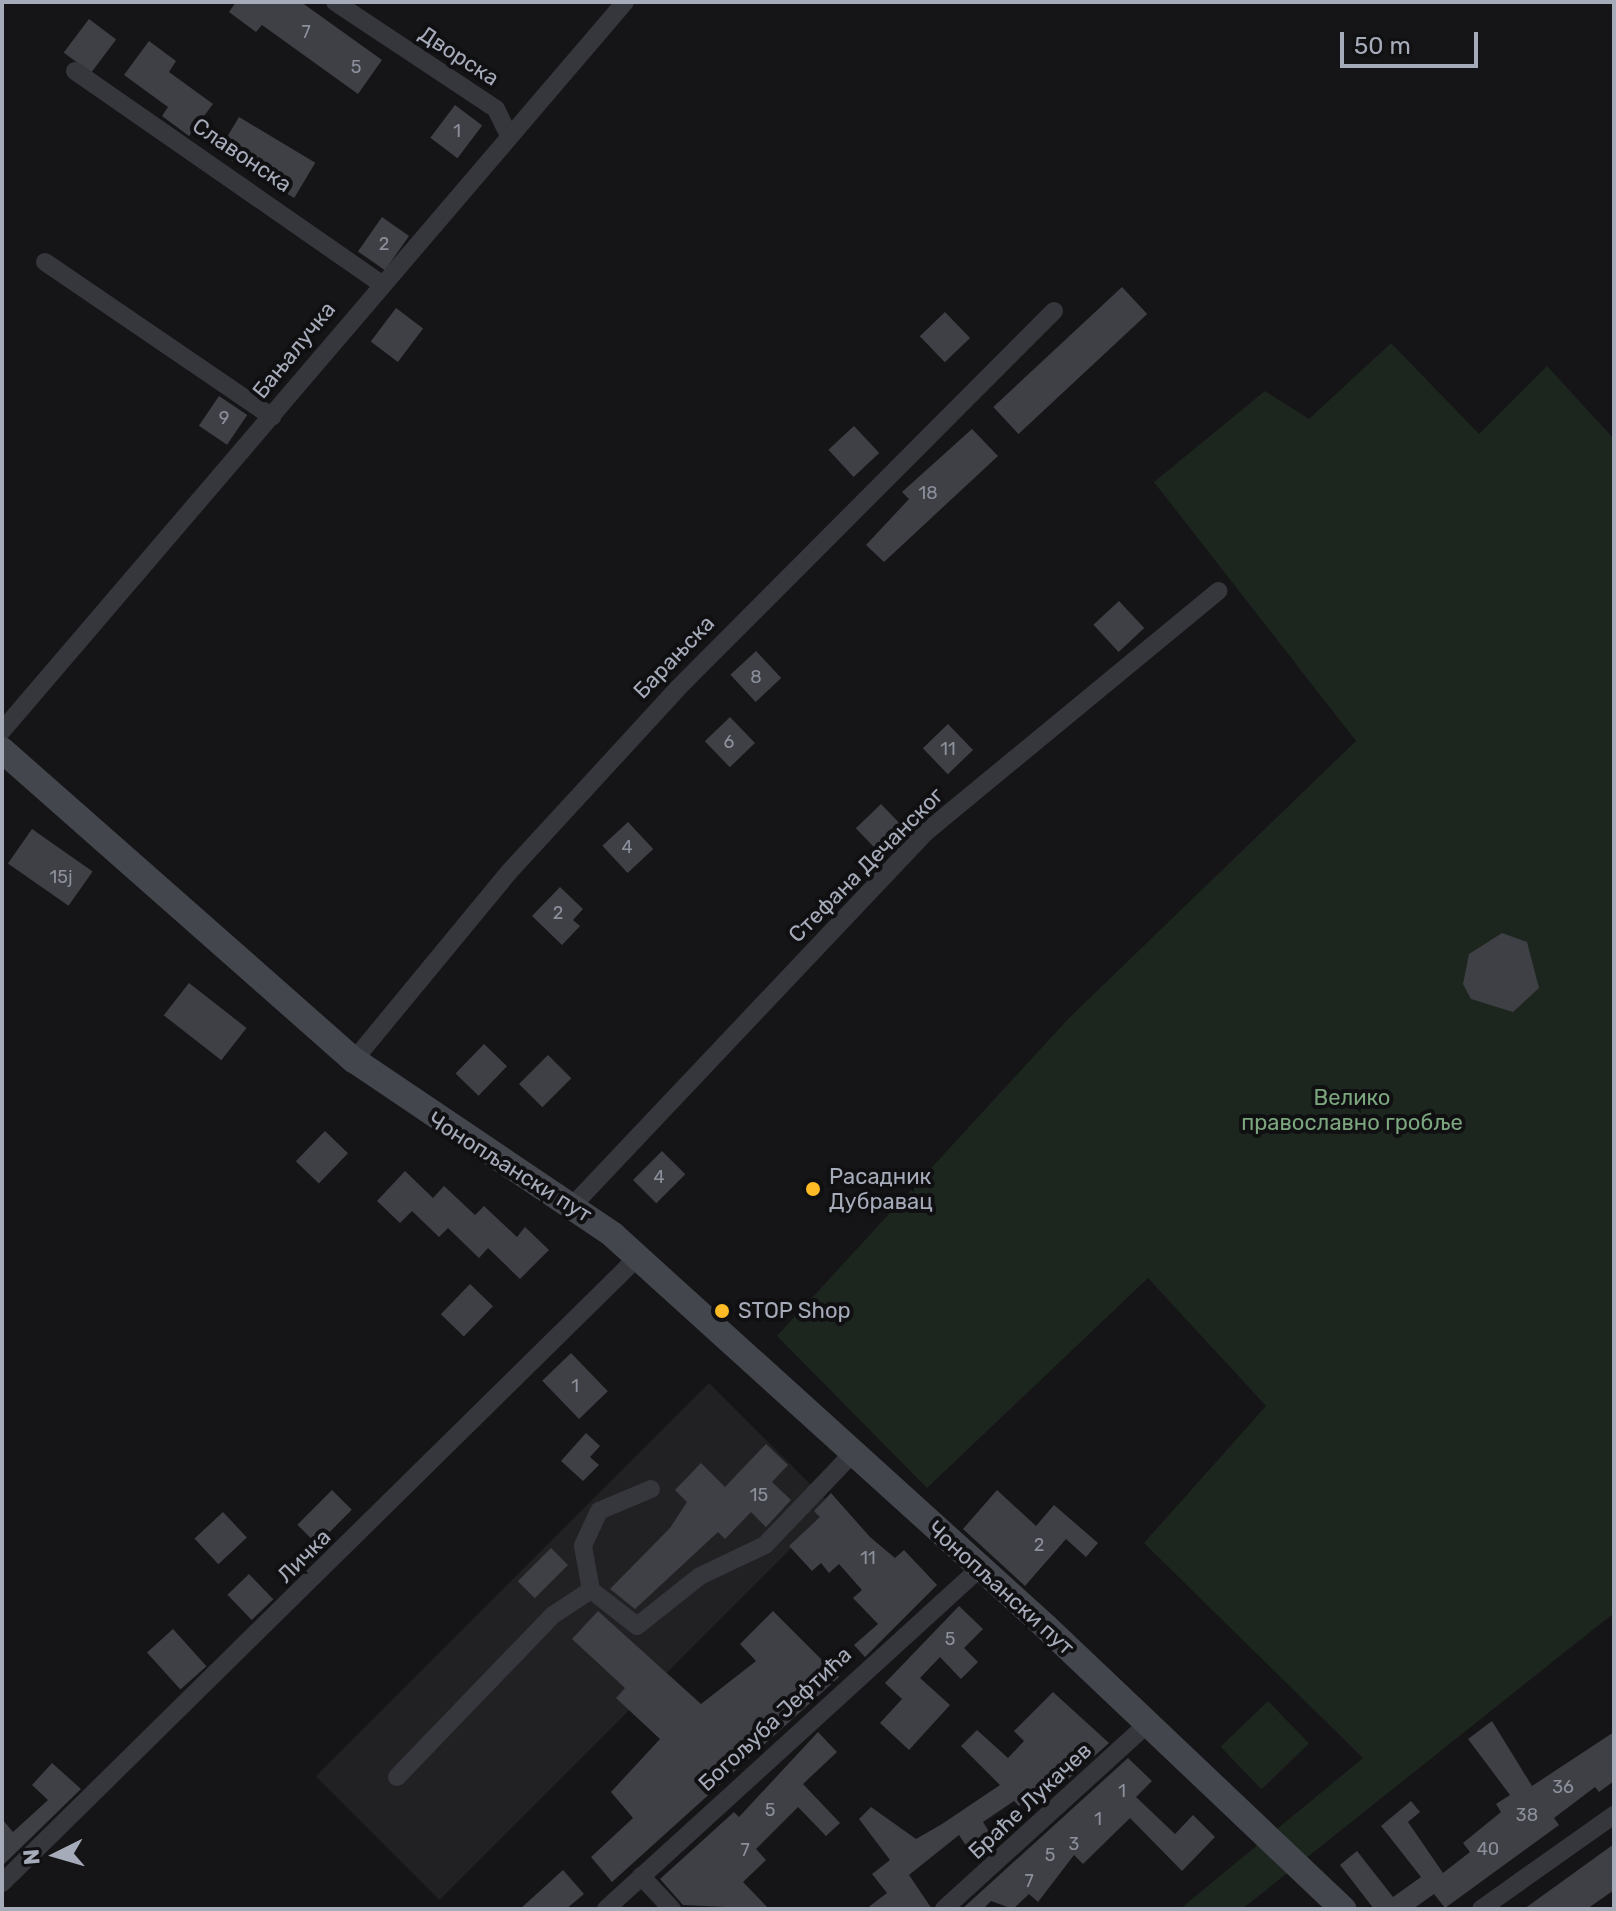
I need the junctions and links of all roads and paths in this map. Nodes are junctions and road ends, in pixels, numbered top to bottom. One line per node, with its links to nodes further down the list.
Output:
1 (335, 2): 4 (street, Дворска)
2 (625, 2): 4 (street, Бањалучка)
3 (75, 71): 6 (street, Славонска)
4 (507, 132): 6 (street, Бањалучка)
5 (45, 262): 8 (street)
6 (379, 282): 8 (street, Бањалучка)
7 (1054, 311): 12 (street, Барањска)
8 (272, 417): 10 (street, Бањалучка)
9 (1218, 591): 13 (street, Стефана Дечанског)
10 (2, 731)
11 (2, 750): 12 (street, Чонопљански пут)
12 (354, 1060): 13 (street, Чонопљански пут)
13 (575, 1203): 14 (street, Чонопљански пут)
14 (637, 1258): 15 (street, Чонопљански пут); 23 (street, Личка)
15 (853, 1453): 17 (street, Чонопљански пут); 18 (street)
16 (651, 1489): 18 (street)
17 (980, 1568): 19 (street, Чонопљански пут); 22 (street, Богољуба Јефтића)
18 (591, 1590): 20 (street)
19 (1146, 1725): 26 (street, Браће Лукачев); 27 (street, Чонопљански пут)
20 (397, 1777)
21 (1614, 1815): 28 (street)
22 (641, 1876): 24 (street, Богољуба Јефтића); 25 (street)
23 (2, 1883)
24 (606, 1909)
25 (672, 1909)
26 (944, 1909)
27 (1343, 1909)
28 (1481, 1909)

